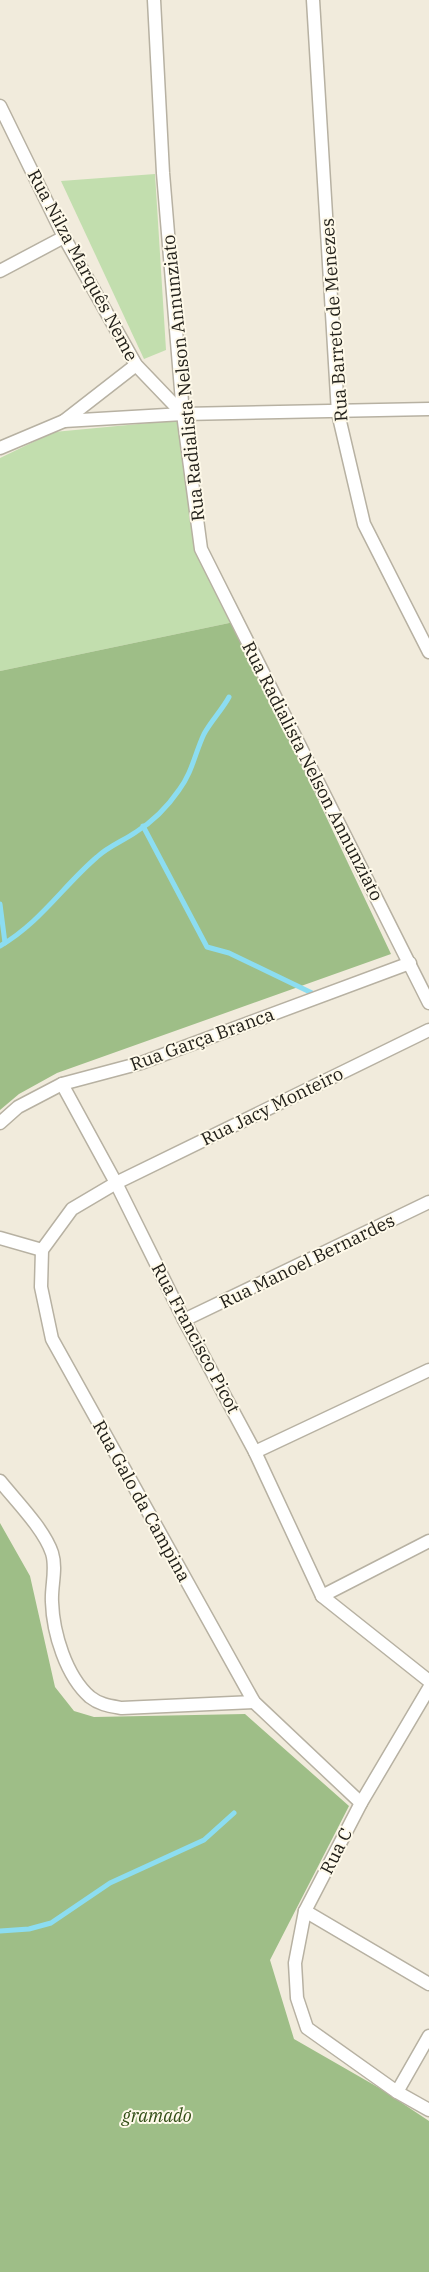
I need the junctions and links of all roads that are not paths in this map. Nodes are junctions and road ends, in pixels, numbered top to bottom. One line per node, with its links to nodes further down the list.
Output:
1 (154, 0): 9 (street, Rua Radialista Nelson Annunziato)
2 (313, 0): 8 (street, Rua Barreto de Menezes)
3 (0, 106): 4 (street, Rua Nilza Marquês Neme)
4 (64, 237): 5 (street); 6 (street, Rua Nilza Marquês Neme)
5 (0, 271)
6 (136, 365): 9 (street, Rua Nilza Marquês Neme); 10 (street)
7 (429, 409): 8 (street)
8 (338, 413): 9 (street); 12 (street, Rua Barreto de Menezes)
9 (183, 414): 10 (street); 13 (street, Rua Radialista Nelson Annunziato)
10 (64, 421): 11 (street)
11 (0, 448)
12 (429, 652)
13 (410, 963): 14 (street, Rua Radialista Nelson Annunziato); 16 (street, Rua Garça Branca)
14 (429, 1003)
15 (429, 1030): 18 (street, Rua Jacy Monteiro)
16 (62, 1084): 17 (street, Rua Garça Branca); 18 (street, Rua Francisco Picot)
17 (0, 1124)
18 (116, 1183): 21 (street); 22 (street, Rua Francisco Picot)
19 (429, 1202): 22 (street, Rua Manoel Bernardes)
20 (0, 1238): 21 (street)
21 (42, 1250): 30 (street, Rua Galo da Campina)
22 (184, 1320): 24 (street, Rua Francisco Picot)
23 (429, 1370): 24 (street)
24 (255, 1452): 27 (street, Rua Francisco Picot)
25 (0, 1481): 30 (street)
26 (429, 1541): 27 (street)
27 (322, 1596): 28 (street)
28 (429, 1681)
29 (429, 1688): 31 (street, Rua C)
30 (254, 1702): 31 (street, Rua Galo da Campina)
31 (361, 1803): 32 (street, Rua C)
32 (306, 1911): 33 (street); 35 (street, Rua C)
33 (429, 1984)
34 (429, 2036): 35 (street)
35 (397, 2092): 36 (street)
36 (429, 2110)

